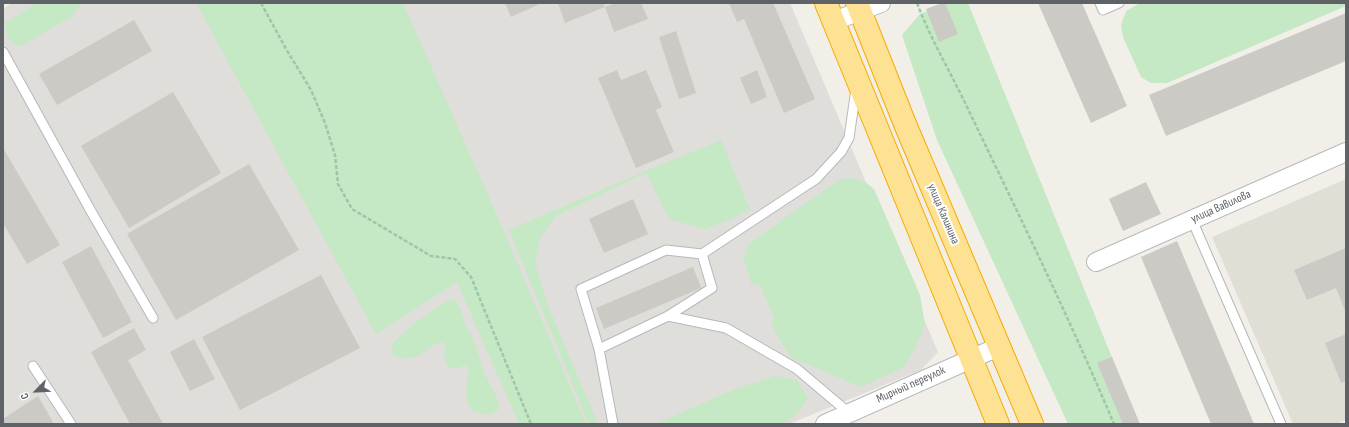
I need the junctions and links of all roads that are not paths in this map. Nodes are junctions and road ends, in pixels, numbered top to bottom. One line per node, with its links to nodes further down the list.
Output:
1 (881, 3): 4 (street)
2 (1100, 3): 3 (lane)
3 (1119, 3)
4 (859, 7): 5 (street); 14 (highway, улица Калинина)
5 (830, 12): 7 (highway)
6 (3, 52): 13 (lane)
7 (857, 78): 10 (lane); 16 (highway)
8 (1346, 152): 9 (street, улица Вавилова)
9 (1192, 220): 11 (street, улица Вавилова); 24 (lane)
10 (702, 254): 12 (lane); 15 (lane)
11 (1096, 262)
12 (668, 316): 15 (lane); 18 (lane)
13 (153, 318)
14 (998, 347): 16 (street, Мирный переулок); 23 (highway, улица Калинина)
15 (599, 349): 20 (lane)
16 (971, 359): 18 (street, Мирный переулок); 22 (highway)
17 (33, 366): 19 (lane)
18 (849, 412): 21 (street, Мирный переулок)
19 (71, 424)
20 (613, 424)
21 (825, 424)
22 (998, 424)
23 (1032, 424)
24 (1281, 424)

